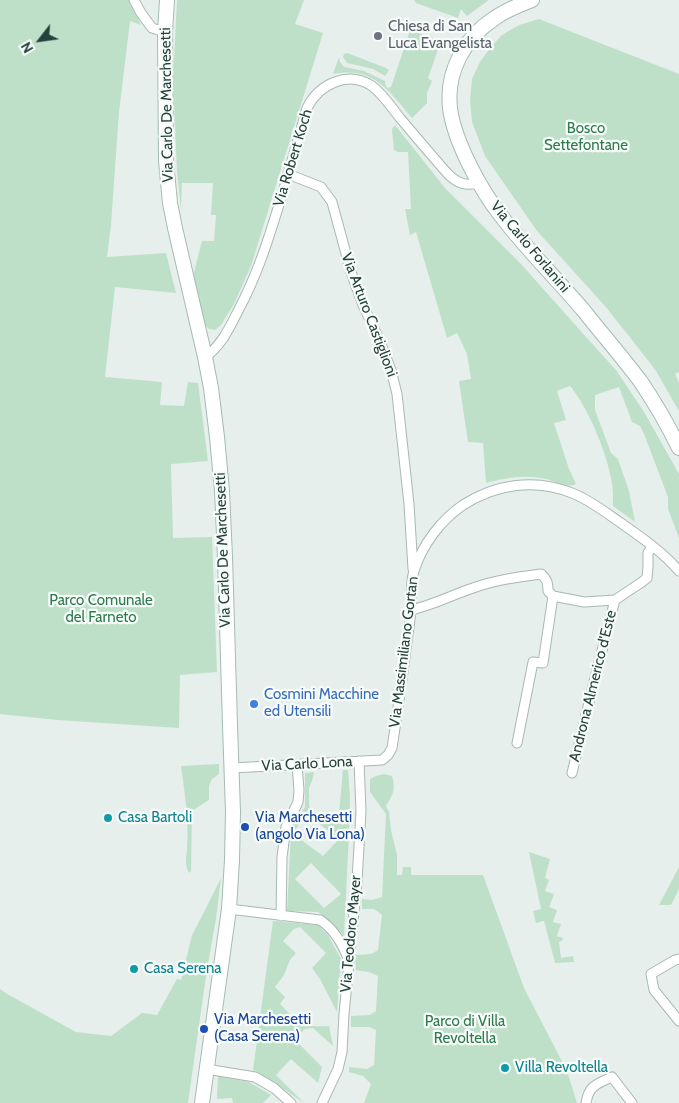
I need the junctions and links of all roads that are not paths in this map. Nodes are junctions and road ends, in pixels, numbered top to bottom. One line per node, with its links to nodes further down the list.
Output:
1 (134, 0): 4 (street)
2 (167, 0): 4 (main road, Via Carlo De Marchesetti)
3 (532, 0): 6 (main road, Via Carlo Forlanini)
4 (165, 32): 7 (main road, Via Carlo De Marchesetti)
5 (288, 174): 6 (street, Via Robert Koch); 7 (street, Via Robert Koch); 11 (street, Via Arturo Castiglioni)
6 (479, 184): 8 (main road, Via Carlo Forlanini)
7 (204, 357): 19 (main road, Via Carlo De Marchesetti)
8 (679, 448)
9 (652, 546): 10 (street, Via Massimiliano Gortan); 11 (street, Via Massimiliano Gortan); 13 (street)
10 (679, 571)
11 (413, 572): 14 (street, Via Massimiliano Gortan)
12 (553, 596): 13 (street); 14 (street); 15 (street)
13 (615, 600): 20 (street, Androna Almerico d'Este)
14 (411, 610): 16 (street, Via Massimiliano Gortan)
15 (517, 743)
16 (382, 760): 17 (street, Via Carlo Lona)
17 (359, 761): 18 (street, Via Carlo Lona); 24 (street, Via Teodoro Mayer)
18 (298, 765): 19 (street, Via Carlo Lona); 22 (street)
19 (232, 768): 21 (main road, Via Carlo De Marchesetti)
20 (572, 773)
21 (229, 909): 22 (street); 26 (main road, Via Carlo De Marchesetti)
22 (281, 916): 24 (street)
23 (679, 959): 25 (street)
24 (349, 960): 29 (street, Via Teodoro Mayer)
25 (679, 1020)
26 (206, 1069): 27 (main road, Via Carlo De Marchesetti); 28 (street)
27 (202, 1103)
28 (291, 1103)
29 (322, 1103)
30 (586, 1103): 31 (street)
31 (632, 1103)

